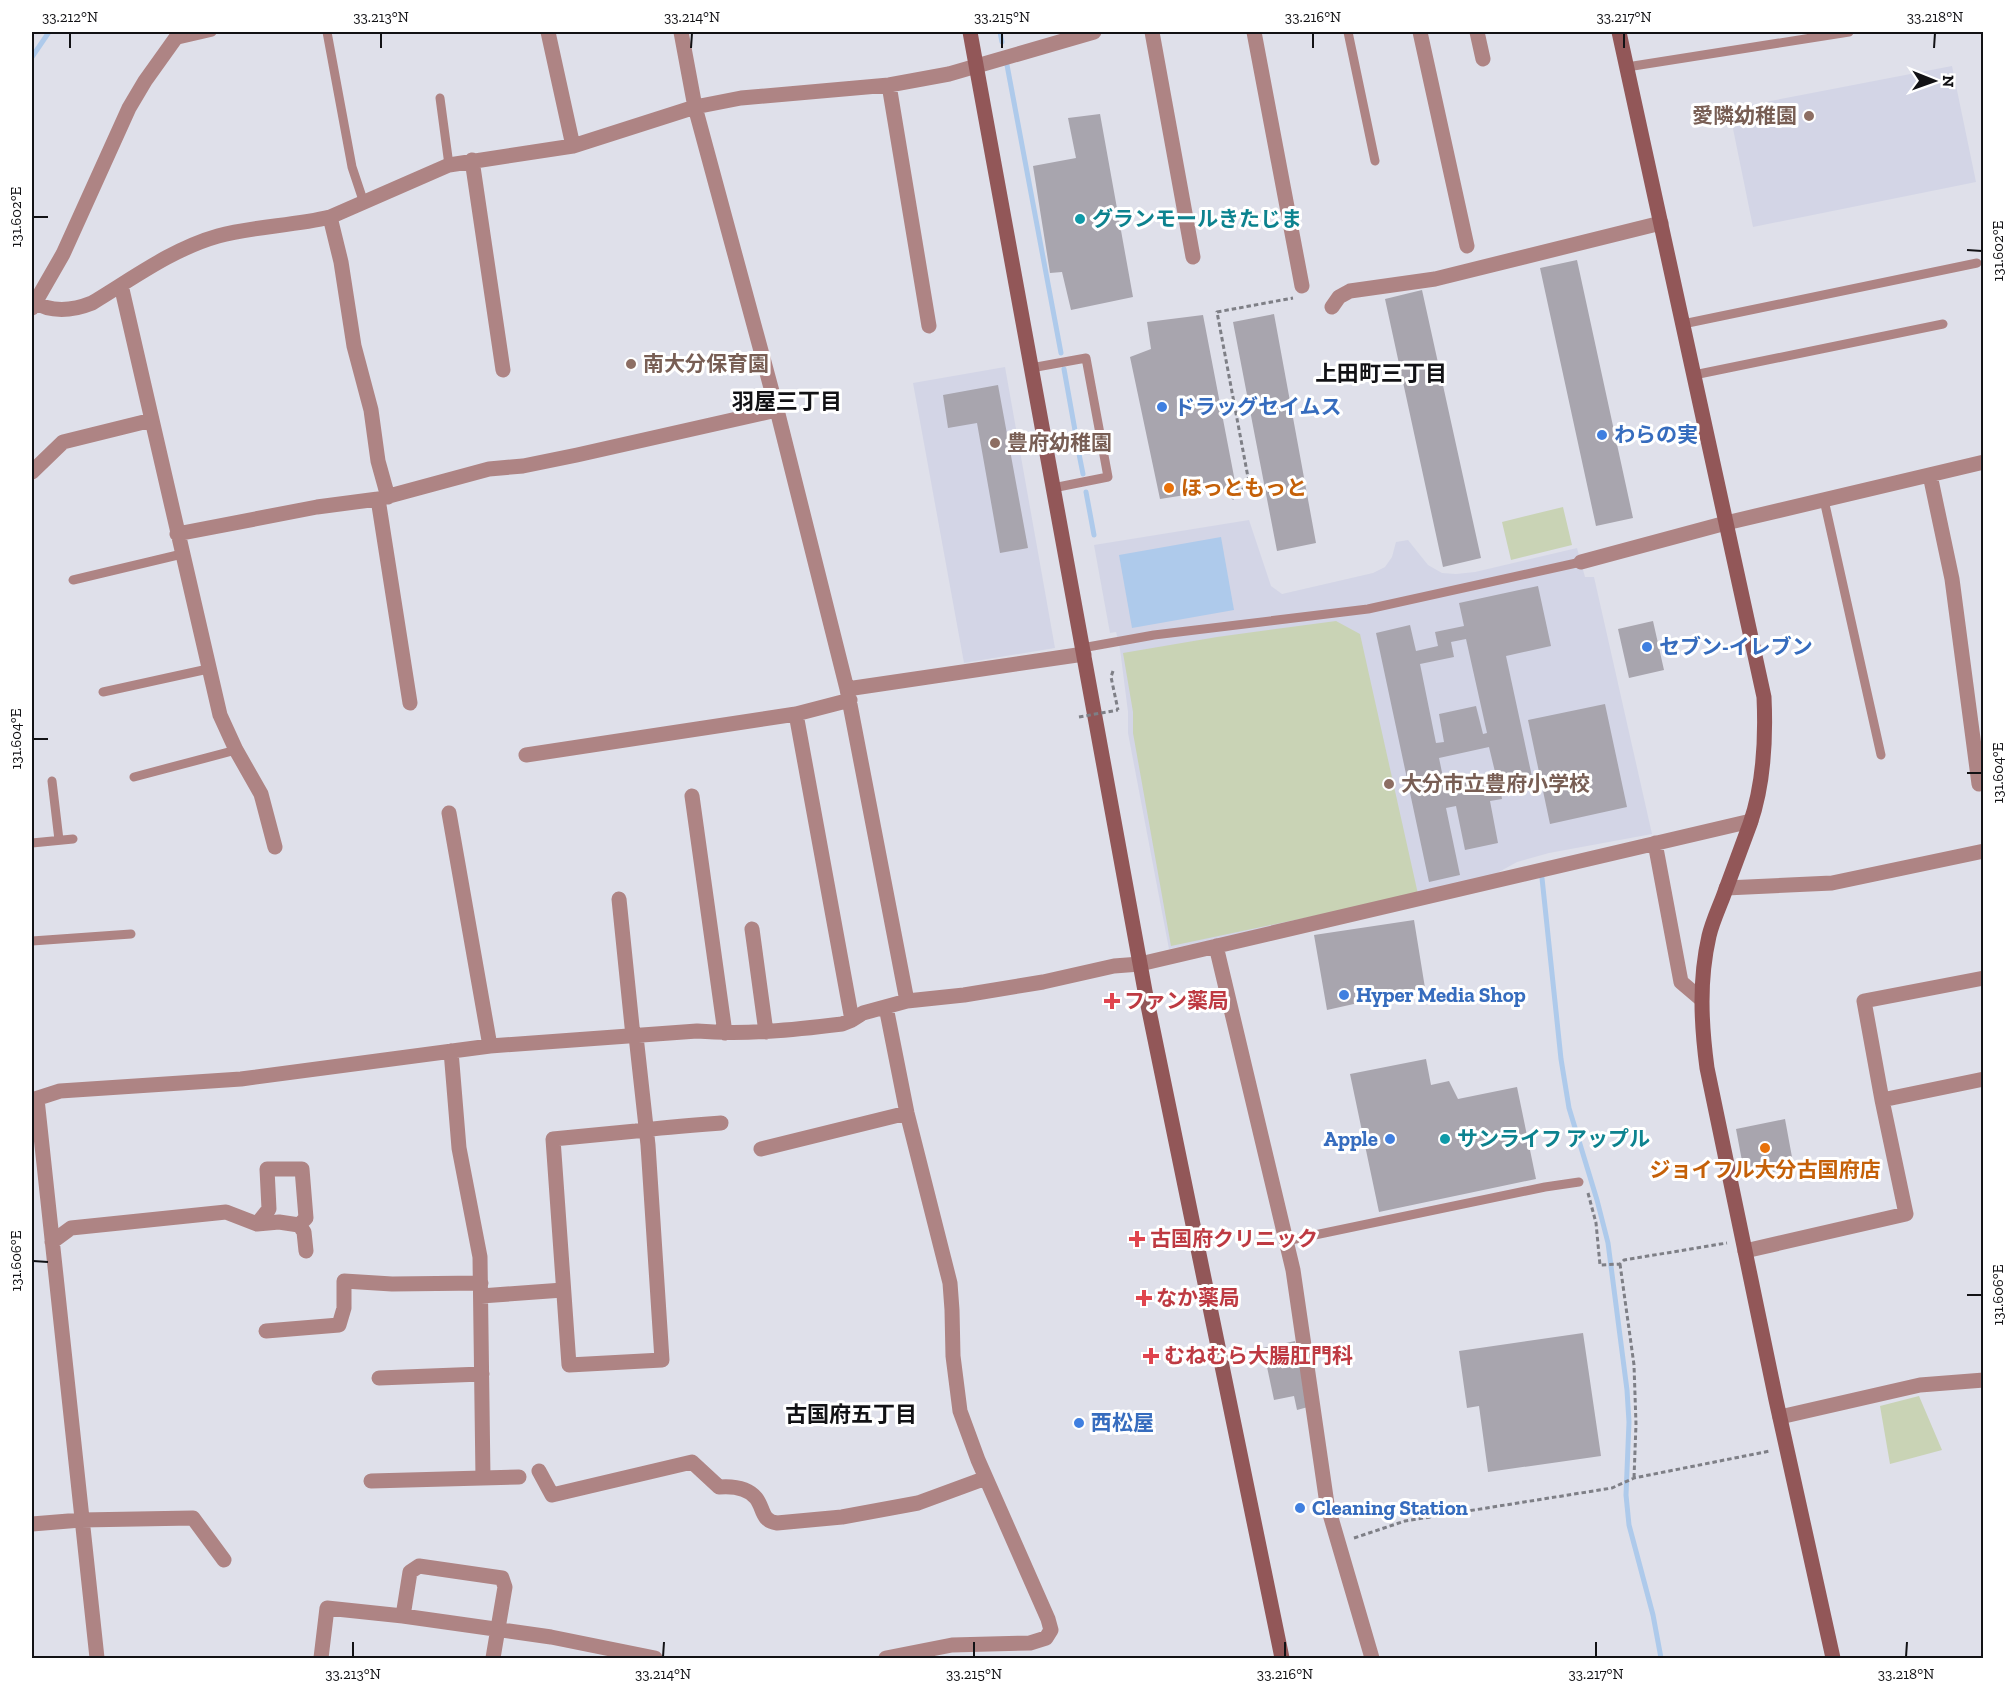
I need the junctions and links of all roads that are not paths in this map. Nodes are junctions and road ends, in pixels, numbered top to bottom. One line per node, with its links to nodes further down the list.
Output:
1 (212, 32): 14 (lane)
2 (327, 32): 25 (lane)
3 (548, 32): 21 (street)
4 (681, 32): 20 (street)
5 (970, 32): 16 (street)
6 (1094, 32): 16 (street)
7 (1152, 32): 29 (street)
8 (1254, 32): 32 (street)
9 (1348, 32): 23 (lane)
10 (1420, 32): 28 (street)
11 (1477, 32): 15 (street)
12 (1619, 32): 17 (street)
13 (1849, 32): 17 (lane)
14 (177, 36): 33 (street)
15 (1483, 59)
16 (976, 66): 18 (street); 38 (street)
17 (1627, 67): 27 (street)
18 (889, 85): 20 (street); 37 (street)
19 (440, 98): 24 (lane)
20 (695, 107): 21 (street); 41 (street)
21 (573, 146): 22 (street)
22 (472, 160): 24 (street); 39 (street)
23 (1375, 161)
24 (449, 165): 25 (street)
25 (364, 203): 26 (street)
26 (330, 217): 31 (street); 47 (street)
27 (1661, 223): 34 (street); 35 (street)
28 (1467, 246)
29 (1193, 257)
30 (1977, 263): 35 (lane)
31 (121, 285): 33 (street); 42 (street)
32 (1301, 292)
33 (32, 304)
34 (1332, 307)
35 (1683, 324): 40 (street)
36 (1943, 324): 40 (lane)
37 (929, 326)
38 (1031, 368): 46 (street); 46 (lane)
39 (503, 370)
40 (1694, 375): 49 (street)
41 (777, 410): 47 (street); 57 (street)
42 (152, 420): 44 (street); 50 (street)
43 (1983, 462): 45 (street)
44 (32, 472)
45 (1930, 475): 48 (street); 65 (street)
46 (1053, 488): 54 (street)
47 (383, 498): 50 (street); 58 (street)
48 (1824, 500): 49 (street); 62 (lane)
49 (1726, 523): 52 (street); 68 (street)
50 (177, 534): 51 (street)
51 (182, 554): 53 (lane); 55 (street)
52 (1581, 562): 54 (lane)
53 (73, 580)
54 (1083, 651): 57 (street); 81 (street)
55 (208, 669): 56 (lane); 60 (street)
56 (103, 692)
57 (849, 695): 59 (street); 84 (street)
58 (410, 703)
59 (796, 714): 61 (street); 86 (street)
60 (236, 750): 63 (lane); 73 (street)
61 (526, 755)
62 (1881, 755)
63 (134, 777)
64 (52, 781): 70 (lane)
65 (1979, 784)
66 (692, 796): 88 (street)
67 (449, 813): 90 (street)
68 (1751, 821): 72 (street); 75 (street)
69 (73, 839): 70 (lane)
70 (58, 840): 71 (lane)
71 (32, 843)
72 (1654, 843): 80 (street); 83 (street)
73 (275, 847)
74 (1983, 851): 75 (street)
75 (1726, 888): 83 (street)
76 (619, 899): 89 (street)
77 (752, 929): 87 (street)
78 (130, 934): 79 (lane)
79 (32, 941)
80 (1216, 946): 81 (street); 102 (street)
81 (1140, 964): 84 (street); 128 (street)
82 (1983, 978): 94 (street)
83 (1701, 999): 104 (street)
84 (907, 1001): 85 (street)
85 (886, 1007): 86 (street); 95 (street)
86 (852, 1020): 87 (street)
87 (766, 1032): 88 (street)
88 (725, 1033): 89 (street)
89 (634, 1036): 90 (street); 97 (street)
90 (490, 1046): 91 (street)
91 (451, 1051): 93 (street); 106 (street)
92 (1983, 1079): 94 (street)
93 (34, 1100): 103 (street)
94 (1882, 1100): 104 (street)
95 (907, 1113): 98 (street); 116 (street)
96 (721, 1123): 97 (street)
97 (645, 1130): 107 (street); 107 (street)
98 (761, 1149)
99 (1579, 1182): 102 (lane)
100 (257, 1224): 101 (street); 101 (street); 103 (street)
101 (299, 1225): 105 (street)
102 (1286, 1241): 129 (street)
103 (52, 1242): 118 (street)
104 (1739, 1246): 112 (street)
105 (306, 1251)
106 (481, 1289): 107 (street); 108 (street); 109 (street)
107 (563, 1290)
108 (266, 1331)
109 (482, 1374): 110 (street); 115 (street)
110 (379, 1378)
111 (1983, 1380): 112 (street)
112 (1780, 1417): 130 (street)
113 (539, 1471): 116 (street)
114 (519, 1477): 115 (street)
115 (483, 1478): 117 (street)
116 (986, 1478): 127 (street)
117 (370, 1481)
118 (81, 1520): 119 (street); 120 (street); 123 (street)
119 (32, 1524)
120 (224, 1560)
121 (403, 1616): 122 (street); 122 (street); 124 (street)
122 (498, 1629): 125 (street); 126 (street)
123 (97, 1659)
124 (321, 1659)
125 (493, 1659)
126 (655, 1659)
127 (886, 1659)
128 (1282, 1659)
129 (1372, 1659)
130 (1833, 1659)

